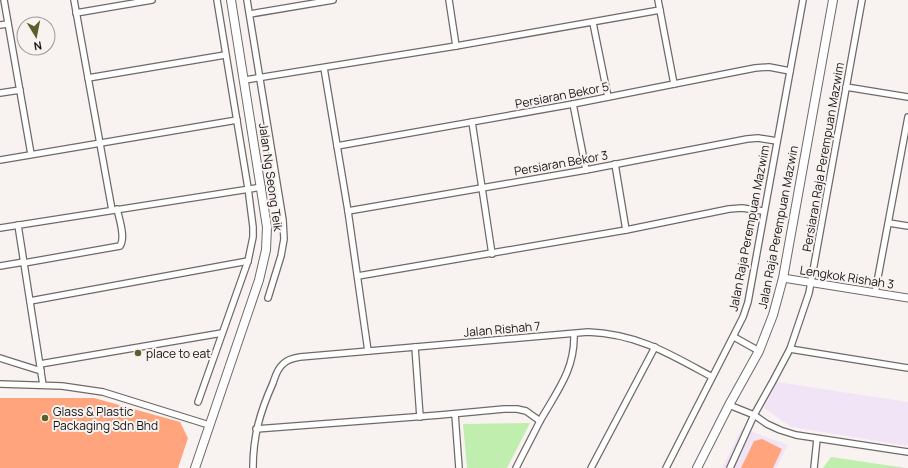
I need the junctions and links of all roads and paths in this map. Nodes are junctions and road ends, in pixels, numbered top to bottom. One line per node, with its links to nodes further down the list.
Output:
1 (4, 0): 17 (street)
2 (74, 0): 14 (street)
3 (152, 0): 14 (street)
4 (217, 0): 20 (street)
5 (231, 0): 25 (main road, Jalan Ng Seong Teik)
6 (247, 0): 15 (street, Jalan Ng Seong Teik)
7 (333, 0): 15 (street)
8 (449, 0): 19 (street)
9 (658, 0): 13 (street)
10 (802, 0): 22 (street, Jalan Raja Perempuan Mazwim)
11 (833, 0): 59 (main road, Jalan Raja Perempuan Mazwin)
12 (862, 0): 27 (street, Persiaran Raja Perempuan Mazwim)
13 (660, 10): 16 (street); 26 (street)
14 (76, 13): 24 (street)
15 (250, 14): 23 (street, Jalan Ng Seong Teik)
16 (593, 23): 19 (street); 30 (street)
17 (8, 24): 18 (street); 28 (street)
18 (0, 25)
19 (456, 46): 21 (street)
20 (225, 55): 24 (street); 34 (street)
21 (324, 68): 23 (street); 38 (street)
22 (790, 71): 26 (street, Persiaran Bekor 5); 36 (street, Jalan Raja Perempuan Mazwim)
23 (259, 77): 25 (street); 62 (street, Jalan Ng Seong Teik)
24 (88, 78): 37 (street)
25 (245, 80): 43 (main road, Jalan Ng Seong Teik)
26 (674, 84): 30 (street, Persiaran Bekor 5)
27 (846, 87): 31 (street); 60 (street, Persiaran Raja Perempuan Mazwim)
28 (20, 90): 29 (street); 39 (street)
29 (0, 93)
30 (608, 97): 32 (street, Persiaran Bekor 5)
31 (908, 97)
32 (573, 104): 35 (street, Persiaran Bekor 5); 42 (street)
33 (908, 117): 49 (street)
34 (236, 120): 37 (street); 44 (street)
35 (472, 122): 38 (street, Persiaran Bekor 5); 45 (street)
36 (777, 141): 41 (street, Persiaran Bekor 3); 48 (street, Jalan Raja Perempuan Mazwim)
37 (99, 142): 39 (street); 46 (street)
38 (337, 146): 47 (street)
39 (32, 154): 40 (street)
40 (0, 160)
41 (615, 164): 42 (street, Persiaran Bekor 3); 53 (street)
42 (586, 170): 45 (street, Persiaran Bekor 3)
43 (262, 187): 44 (street); 86 (main road, Jalan Ng Seong Teik)
44 (248, 188): 46 (street); 55 (street)
45 (483, 188): 47 (street, Persiaran Bekor 3); 54 (street)
46 (114, 210): 50 (street); 56 (street)
47 (348, 211): 58 (street)
48 (763, 211): 53 (street); 67 (street, Jalan Raja Perempuan Mazwim)
49 (889, 223): 51 (street); 61 (street)
50 (18, 225): 52 (street); 56 (street)
51 (908, 226)
52 (0, 228)
53 (626, 230): 54 (street)
54 (492, 254): 58 (street)
55 (248, 261): 64 (street); 65 (street)
56 (24, 263): 57 (street); 64 (street)
57 (0, 266)
58 (358, 276): 72 (street)
59 (783, 278): 60 (street, Lengkok Rishah 3); 71 (main road, Jalan Raja Perempuan Mazwin)
60 (811, 283): 61 (street, Lengkok Rishah 3); 70 (street, Persiaran Raja Perempuan Mazwim)
61 (875, 293): 63 (street, Lengkok Rishah 3)
62 (268, 298)
63 (908, 298)
64 (30, 301): 74 (street)
65 (222, 333): 74 (street); 80 (street)
66 (574, 334): 68 (street, Jalan Rishah 7); 69 (street, Jalan Rishah 7); 85 (street)
67 (734, 337): 71 (street); 77 (street, Jalan Raja Perempuan Mazwim)
68 (414, 347): 72 (street, Jalan Rishah 7); 84 (street)
69 (655, 347): 77 (street, Jalan Rishah 7); 94 (street)
70 (790, 349): 75 (street); 83 (street, Persiaran Raja Perempuan Mazwim)
71 (759, 350): 81 (main road, Jalan Raja Perempuan Mazwin)
72 (368, 351): 87 (street, Jalan Rishah 7)
73 (0, 358): 76 (street)
74 (40, 364): 76 (street)
75 (908, 368)
76 (41, 371): 79 (street)
77 (712, 377): 95 (street, Jalan Raja Perempuan Mazwim)
78 (0, 384): 79 (street)
79 (43, 385): 86 (street)
80 (198, 402)
81 (729, 405): 83 (street); 96 (main road, Jalan Raja Perempuan Mazwin)
82 (455, 414): 84 (street); 85 (street); 92 (street)
83 (754, 415): 88 (street); 97 (street, Persiaran Raja Perempuan Mazwim)
84 (420, 417): 87 (street)
85 (540, 421): 93 (street)
86 (208, 425): 90 (main road, Jalan Ng Seong Teik)
87 (256, 429): 91 (street)
88 (817, 439): 89 (street); 98 (street)
89 (908, 452)
90 (195, 468)
91 (253, 468)
92 (459, 468)
93 (516, 468)
94 (591, 468)
95 (666, 468)
96 (697, 468)
97 (730, 468)
98 (814, 468)

